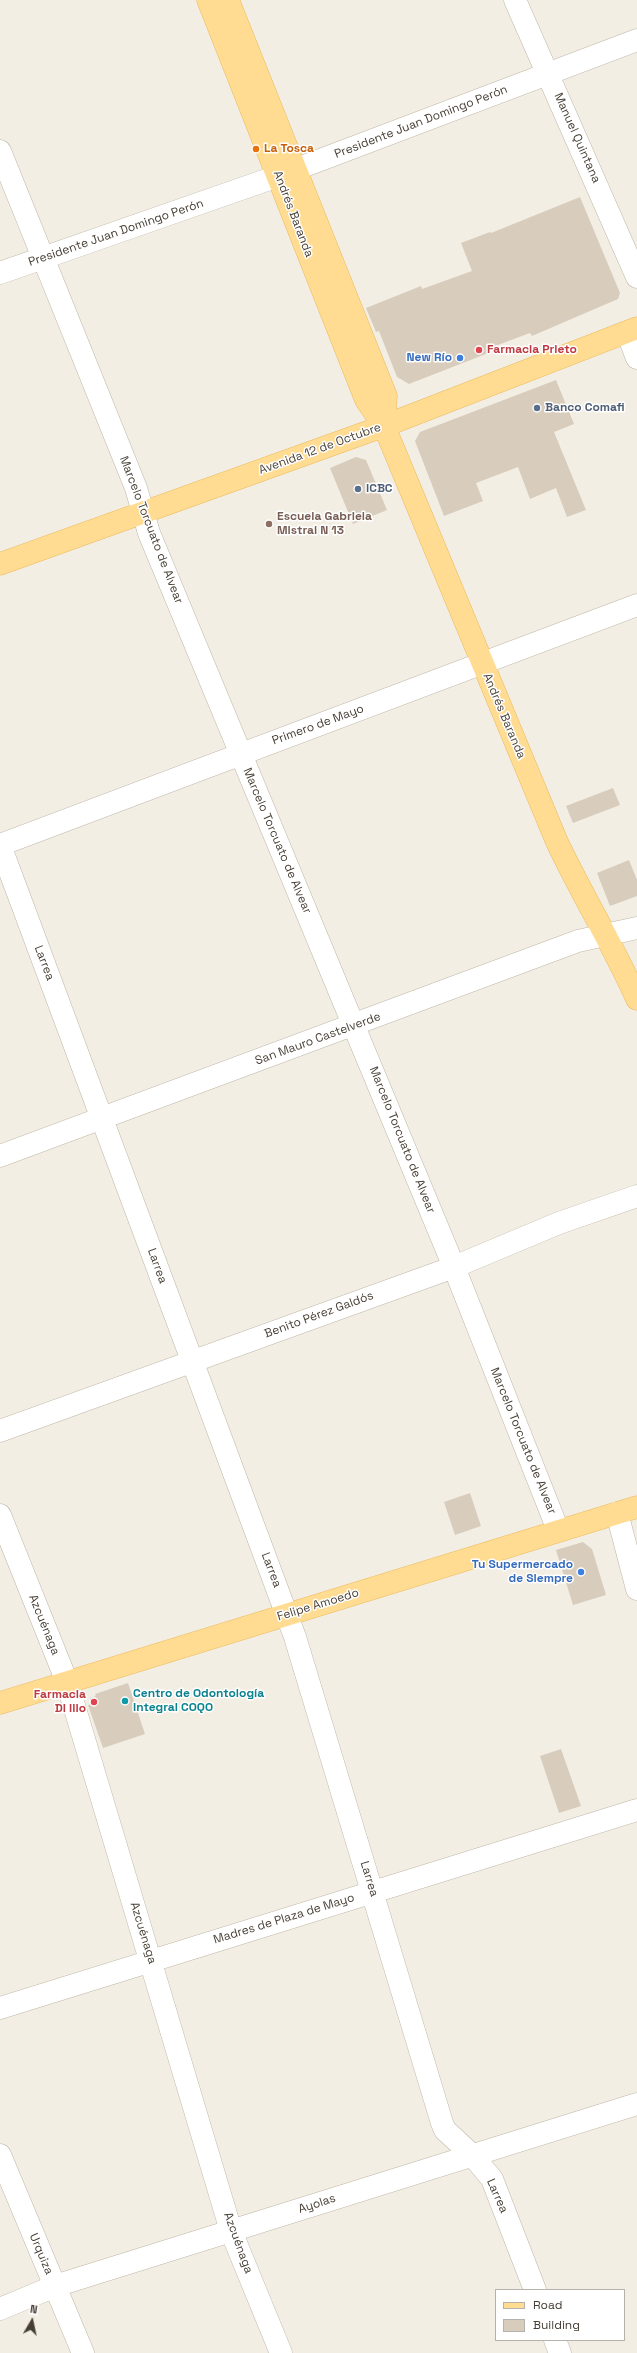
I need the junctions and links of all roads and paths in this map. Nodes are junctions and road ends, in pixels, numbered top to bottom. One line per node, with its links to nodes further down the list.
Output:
1 (208, 0): 7 (main road, Andrés Baranda)
2 (228, 0): 7 (main road, Andrés Baranda)
3 (515, 0): 5 (street, Manuel Quintana)
4 (637, 40): 5 (street, Presidente Juan Domingo Perón)
5 (548, 74): 7 (street, Presidente Juan Domingo Perón); 10 (street, Manuel Quintana)
6 (0, 151): 8 (street, Marcelo Torcuato de Alvear)
7 (287, 173): 8 (street, Presidente Juan Domingo Perón); 13 (main road, Andrés Baranda)
8 (43, 258): 9 (street, Presidente Juan Domingo Perón); 14 (street, Marcelo Torcuato de Alvear)
9 (0, 273)
10 (637, 277)
11 (632, 330): 12 (street); 13 (main road, Avenida 12 de Octubre)
12 (637, 358)
13 (384, 426): 14 (main road, Avenida 12 de Octubre); 17 (main road, Andrés Baranda)
14 (143, 512): 15 (main road, Avenida 12 de Octubre); 18 (street, Marcelo Torcuato de Alvear)
15 (0, 564)
16 (637, 605): 17 (street, Primero de Mayo)
17 (482, 664): 18 (street, Primero de Mayo); 21 (main road, Andrés Baranda)
18 (240, 754): 19 (street, Primero de Mayo); 23 (street, Marcelo Torcuato de Alvear)
19 (0, 845): 24 (street, Larrea)
20 (637, 928): 21 (street, San Mauro Castelverde)
21 (606, 936): 22 (main road, Andrés Baranda); 23 (street, San Mauro Castelverde)
22 (637, 999)
23 (355, 1026): 24 (street, San Mauro Castelverde); 27 (street, Marcelo Torcuato de Alvear)
24 (102, 1118): 25 (street, San Mauro Castelverde); 28 (street, Larrea)
25 (0, 1156)
26 (637, 1196): 27 (street, Benito Pérez Galdós)
27 (454, 1266): 28 (street, Benito Pérez Galdós); 32 (street, Marcelo Torcuato de Alvear)
28 (192, 1361): 29 (street, Benito Pérez Galdós); 34 (street, Larrea)
29 (0, 1431)
30 (627, 1510): 32 (main road, Felipe Amoedo); 33 (street)
31 (0, 1515): 35 (street, Azcuénaga)
32 (558, 1530): 34 (main road, Felipe Amoedo)
33 (637, 1588)
34 (288, 1614): 35 (main road, Felipe Amoedo); 38 (street, Larrea)
35 (67, 1682): 36 (main road, Felipe Amoedo); 39 (street, Azcuénaga)
36 (0, 1703)
37 (637, 1810): 38 (street, Madres de Plaza de Mayo)
38 (372, 1891): 39 (street, Madres de Plaza de Mayo); 43 (street, Larrea)
39 (152, 1960): 40 (street, Madres de Plaza de Mayo); 44 (street, Azcuénaga)
40 (0, 2008)
41 (637, 2104): 43 (street, Ayolas)
42 (0, 2155): 45 (street, Urquiza)
43 (472, 2155): 44 (street, Ayolas); 46 (street, Larrea)
44 (232, 2231): 45 (street, Ayolas); 50 (street, Azcuénaga)
45 (55, 2286): 47 (street, Ayolas); 49 (street, Urquiza)
46 (535, 2289)
47 (0, 2309)
48 (555, 2341): 51 (street)
49 (83, 2353)
50 (281, 2353)
51 (560, 2353)

